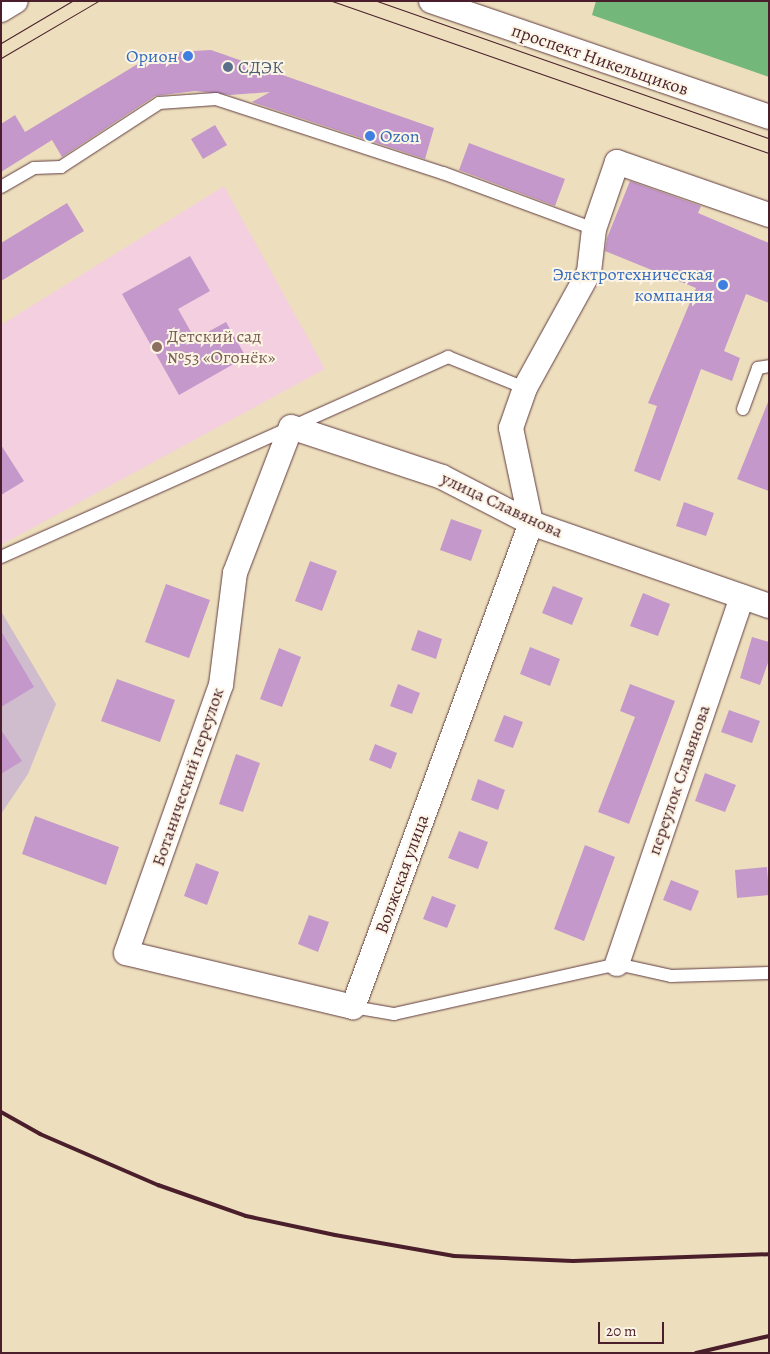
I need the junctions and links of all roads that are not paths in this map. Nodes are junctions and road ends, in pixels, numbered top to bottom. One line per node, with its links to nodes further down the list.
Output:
1 (16, 1): 3 (street)
2 (431, 1): 4 (street, проспект Никельщиков)
3 (1, 10)
4 (769, 117)
5 (1, 187): 7 (lane)
6 (769, 215): 7 (street)
7 (594, 229): 9 (street)
8 (769, 366): 10 (lane)
9 (525, 388): 11 (lane); 12 (street)
10 (743, 408)
11 (291, 427): 12 (street, улица Славянова); 13 (lane); 18 (street, Ботанический переулок)
12 (532, 523): 14 (street, улица Славянова); 18 (street, Волжская улица)
13 (1, 557)
14 (742, 597): 15 (street, улица Славянова); 16 (street, переулок Славянова)
15 (769, 606)
16 (617, 964): 17 (lane); 18 (lane)
17 (769, 974)
18 (353, 1007)

